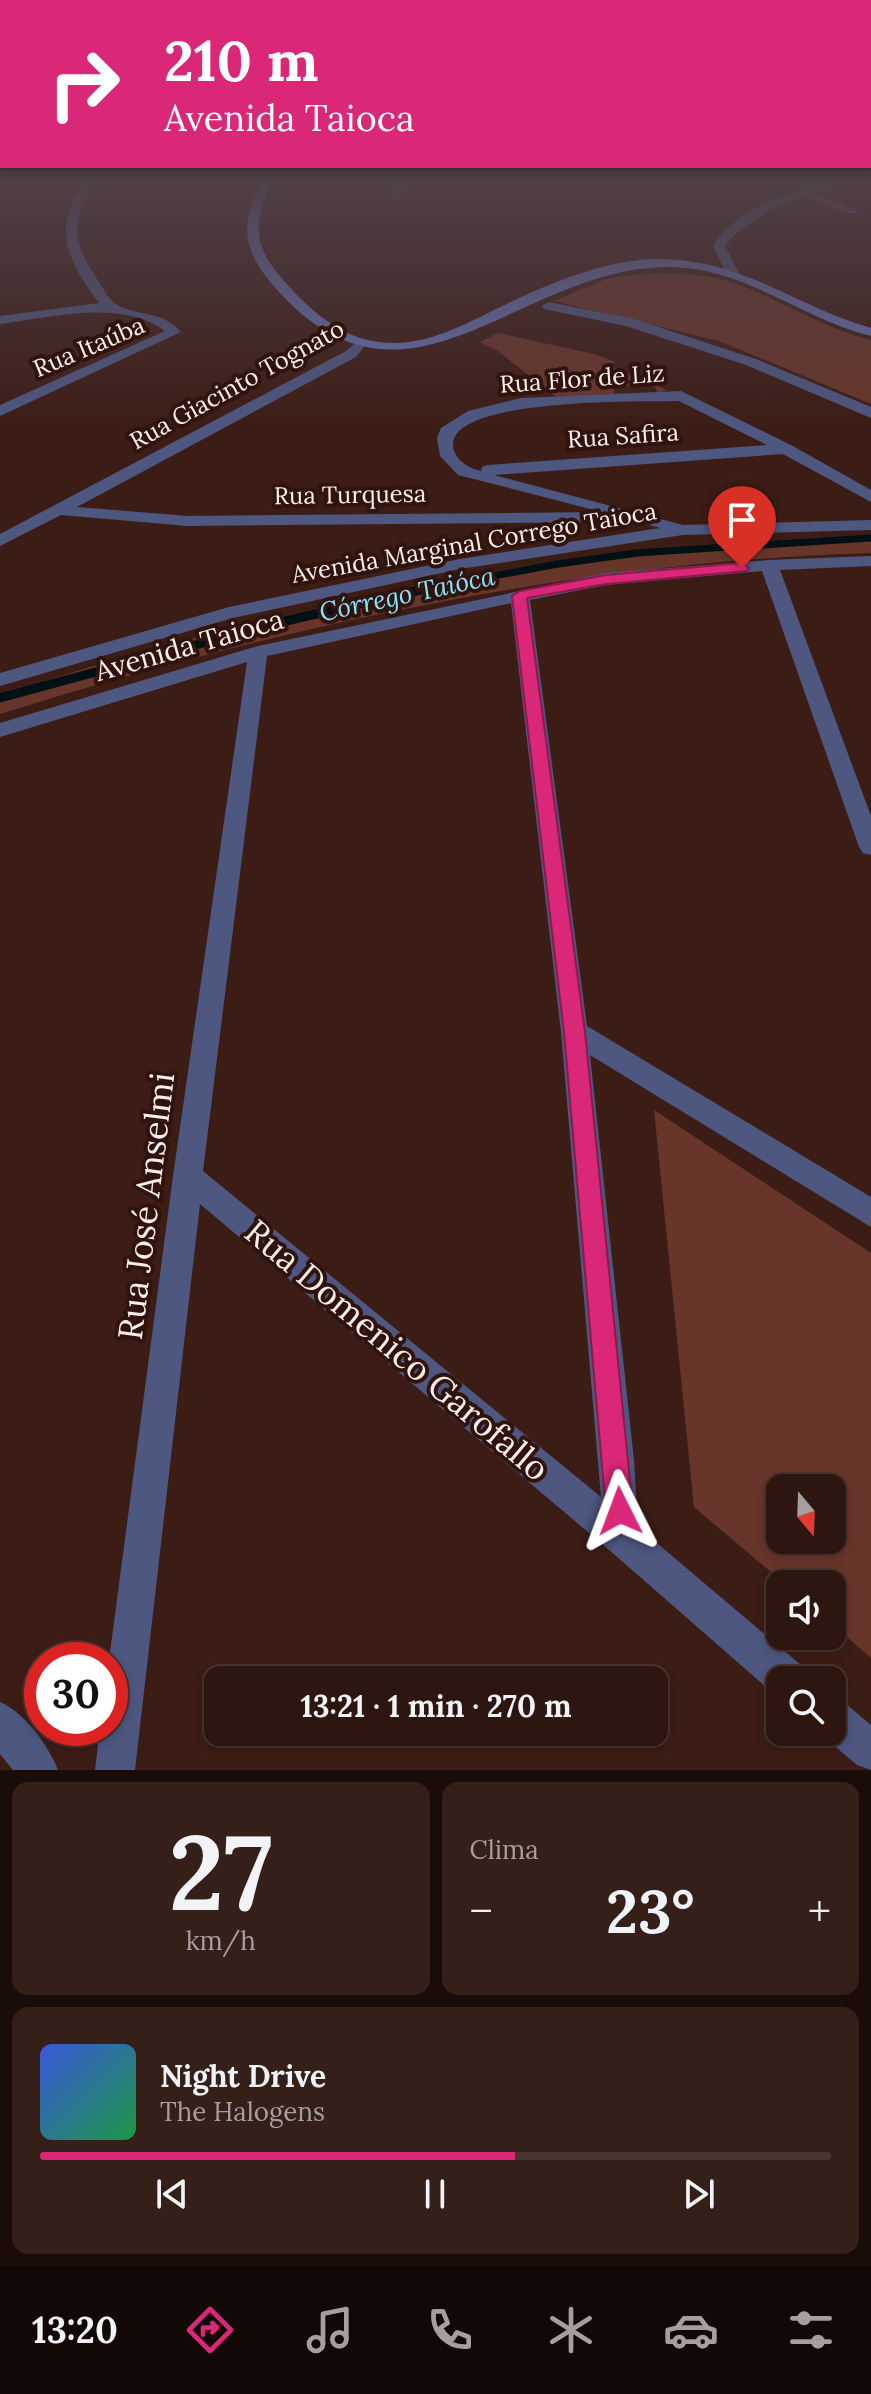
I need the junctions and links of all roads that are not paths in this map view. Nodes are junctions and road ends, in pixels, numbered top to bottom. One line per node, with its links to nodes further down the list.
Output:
1 (77, 262): 5 (street, Rua Itaúba)
2 (263, 262): 9 (street)
3 (725, 262): 4 (street)
4 (733, 273): 8 (street, Rua Giacinto Tognato); 9 (street, Rua Giacinto Tognato)
5 (109, 306): 7 (street); 10 (street, Rua Itaúba)
6 (549, 306): 11 (street)
7 (0, 320)
8 (871, 332)
9 (360, 343): 15 (street, Rua Giacinto Tognato)
10 (0, 411)
11 (871, 413)
12 (785, 448): 13 (street, Rua Safira); 13 (street, Rua Flor de Liz); 14 (street, Rua Flor de Liz)
13 (464, 472): 16 (street)
14 (871, 497)
15 (57, 510): 16 (street, Rua Turquesa); 19 (street, Rua Giacinto Tognato)
16 (643, 517): 18 (street)
17 (871, 525): 18 (street, Avenida Marginal Corrego Taioca)
18 (683, 530): 24 (street, Avenida Marginal Corrego Taioca)
19 (0, 541)
20 (871, 561): 21 (street, Avenida Taioca)
21 (769, 565): 22 (street, Avenida Taioca); 26 (street)
22 (520, 596): 23 (street, Avenida Taioca); 27 (street)
23 (258, 652): 25 (street, Avenida Taioca); 28 (street, Rua José Anselmi)
24 (0, 680)
25 (0, 730)
26 (871, 847)
27 (574, 1032): 29 (street); 30 (street)
28 (188, 1176): 30 (street, Rua Domenico Garofallo); 36 (street, Rua José Anselmi)
29 (871, 1213)
30 (621, 1536): 31 (street, Rua Domenico Garofallo)
31 (772, 1666)
32 (0, 1722): 35 (street)
33 (846, 1730): 34 (street)
34 (871, 1751)
35 (38, 1770)
36 (115, 1770)

